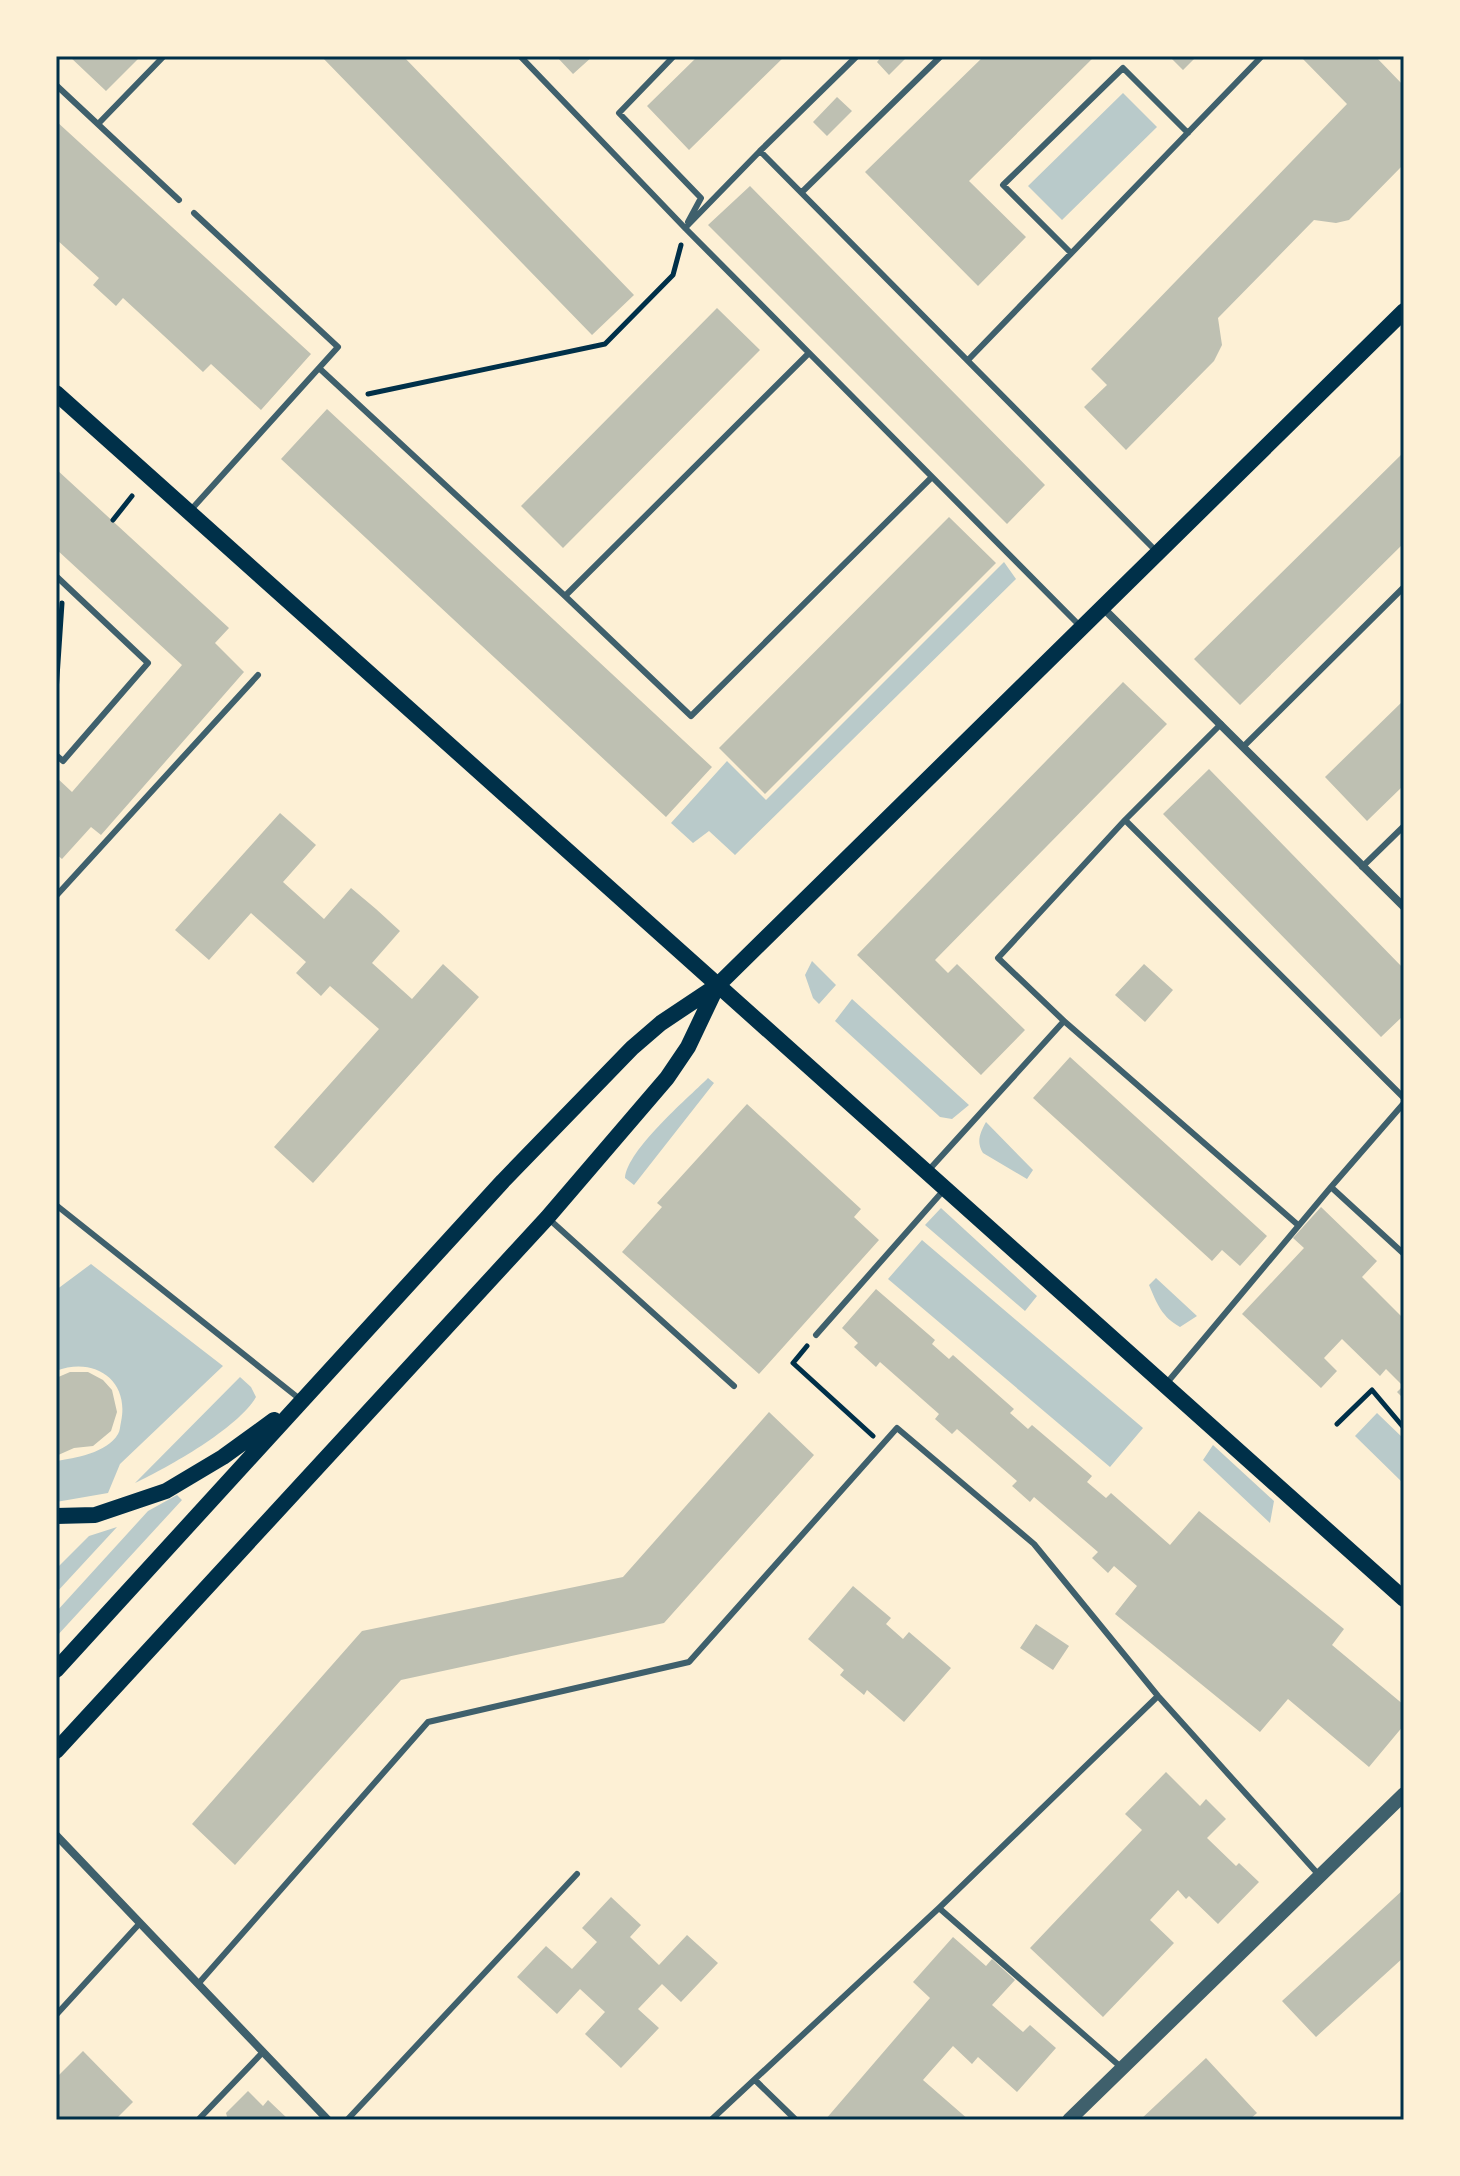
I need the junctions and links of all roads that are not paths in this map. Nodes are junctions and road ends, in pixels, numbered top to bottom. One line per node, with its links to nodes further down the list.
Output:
1 (164, 56): 8 (lane)
2 (520, 56): 14 (lane)
3 (674, 56): 14 (lane)
4 (857, 56): 10 (lane)
5 (941, 56): 11 (lane)
6 (1262, 56): 9 (lane)
7 (56, 85): 8 (lane)
8 (98, 124): 12 (lane)
9 (1188, 133): 15 (lane); 15 (lane)
10 (760, 151): 11 (lane); 14 (lane)
11 (802, 192): 18 (lane)
12 (179, 200)
13 (194, 213): 19 (lane)
14 (685, 228): 17 (lane)
15 (1071, 253): 18 (lane)
16 (1404, 311): 23 (main road)
17 (809, 353): 21 (lane); 26 (lane)
18 (969, 359): 23 (lane)
19 (319, 368): 22 (lane); 26 (lane)
20 (56, 393): 22 (main road)
21 (932, 477): 26 (lane); 28 (lane)
22 (189, 512): 38 (main road)
23 (1158, 553): 27 (main road)
24 (56, 576): 32 (lane)
25 (1404, 587): 31 (lane)
26 (565, 596)
27 (1102, 607): 28 (main road); 30 (street)
28 (1081, 627): 38 (main road)
29 (258, 675): 36 (lane)
30 (1221, 724): 31 (street); 33 (lane)
31 (1244, 746): 35 (street)
32 (56, 755)
33 (1125, 820): 39 (lane); 40 (lane)
34 (1404, 826): 35 (lane)
35 (1362, 867): 37 (street)
36 (56, 896)
37 (1404, 907)
38 (718, 985): 41 (main road); 45 (main road); 51 (main road)
39 (1064, 1021): 41 (lane); 46 (lane)
40 (1404, 1101): 42 (lane)
41 (927, 1172): 43 (main road)
42 (1331, 1187): 46 (lane); 47 (lane)
43 (945, 1188): 48 (lane); 49 (main road)
44 (56, 1205): 51 (lane)
45 (547, 1218): 50 (lane); 56 (main road)
46 (1298, 1225): 49 (lane)
47 (1404, 1254)
48 (816, 1335)
49 (1165, 1385): 53 (main road)
50 (734, 1386)
51 (301, 1400): 52 (main road); 54 (main road)
52 (56, 1516)
53 (1404, 1599)
54 (56, 1670)
55 (1158, 1696): 60 (lane); 61 (lane); 63 (lane)
56 (56, 1751)
57 (1404, 1794): 60 (street)
58 (56, 1835): 62 (street)
59 (577, 1874): 70 (lane)
60 (1320, 1876): 66 (street)
61 (939, 1908): 66 (lane); 67 (lane)
62 (140, 1923): 63 (street); 64 (lane)
63 (198, 1984): 65 (street)
64 (56, 2015)
65 (263, 2052): 68 (lane); 69 (street)
66 (1122, 2068): 73 (street)
67 (755, 2080): 71 (lane); 72 (lane)
68 (198, 2120)
69 (328, 2120)
70 (347, 2120)
71 (711, 2120)
72 (796, 2120)
73 (1069, 2120)

